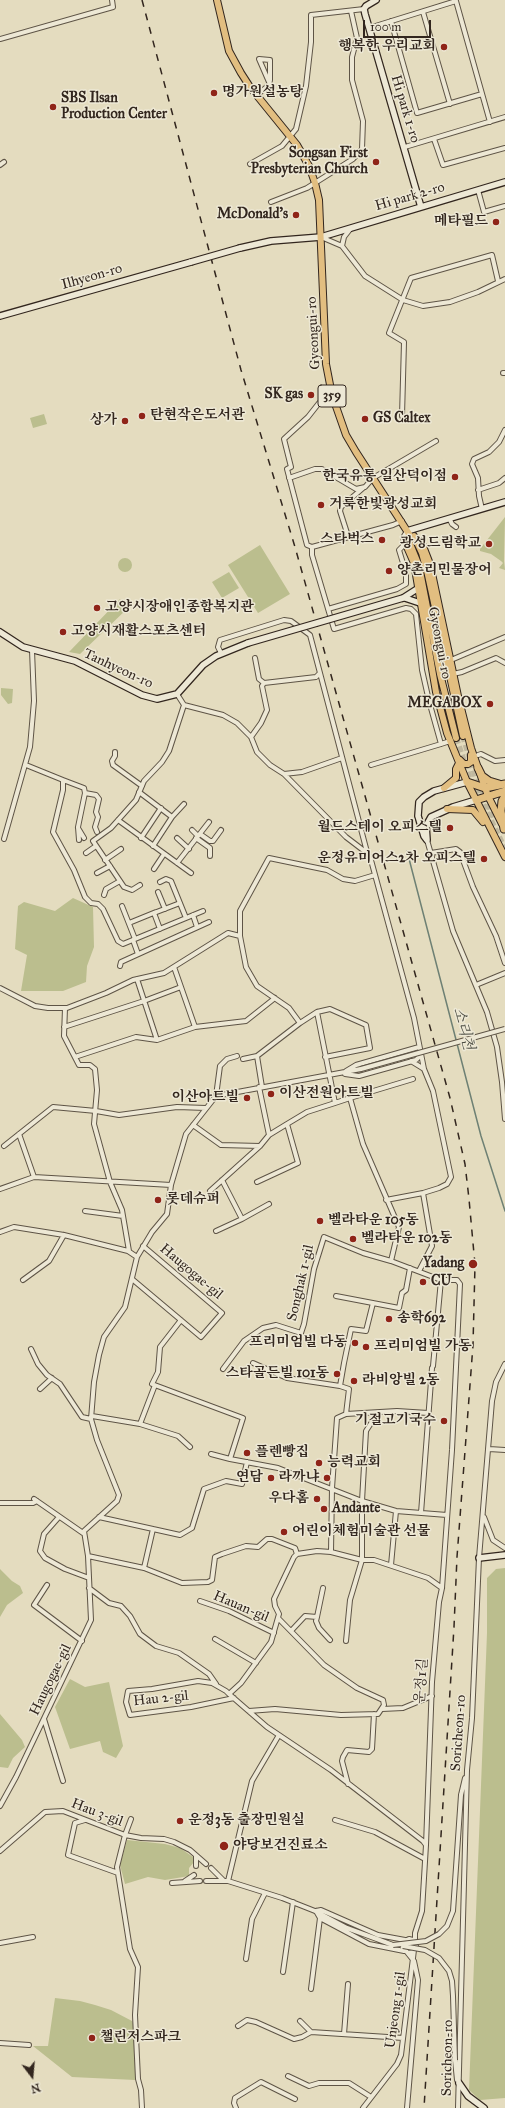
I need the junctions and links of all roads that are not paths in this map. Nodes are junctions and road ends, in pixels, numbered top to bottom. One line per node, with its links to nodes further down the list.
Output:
1 (112, 0): 9 (street)
2 (217, 0): 12 (main road, Gyeongui-ro / 359)
3 (376, 0): 4 (main road)
4 (364, 9): 5 (street); 8 (main road, Hi park 1-ro)
5 (351, 11): 16 (street); 21 (street)
6 (424, 12): 7 (street); 11 (street); 13 (street)
7 (391, 21): 8 (street); 13 (street)
8 (369, 28): 18 (main road, Hi park 1-ro)
9 (0, 39)
10 (269, 82): 10 (street); 12 (street)
11 (482, 94): 13 (street); 15 (street)
12 (257, 95): 16 (main road, Gyeongui-ro / 359)
13 (450, 104)
14 (505, 117): 15 (street)
15 (490, 122): 17 (street)
16 (291, 136): 20 (street); 21 (main road, Gyeongui-ro / 359)
17 (434, 139): 18 (street); 19 (street)
18 (405, 147): 26 (main road, Hi park 1-ro)
19 (505, 148)
20 (250, 164)
21 (315, 182): 24 (street); 28 (main road, Gyeongui-ro / 359)
22 (505, 182): 23 (main road, Hi park 2-ro)
23 (478, 190): 25 (street); 26 (main road, Hi park 2-ro)
24 (271, 202)
25 (505, 206)
26 (421, 207): 27 (main road, Hi park 2-ro)
27 (352, 227): 28 (main road, Hi park 2-ro); 29 (street)
28 (321, 237): 29 (street); 33 (main road, Ilhyeon-ro, bridge); 34 (main road, Gyeongui-ro / 359)
29 (342, 246): 32 (street)
30 (505, 279): 31 (street)
31 (498, 281): 32 (street); 32 (street)
32 (403, 300): 35 (street)
33 (0, 316)
34 (332, 395): 38 (street); 39 (main road, Gyeongui-ro / 359)
35 (402, 416)
36 (505, 430): 42 (street)
37 (436, 441): 39 (street)
38 (289, 478): 41 (street); 50 (street)
39 (373, 478): 41 (street); 46 (main road, Gyeongui-ro / 359)
40 (505, 478): 42 (street)
41 (365, 487): 48 (street)
42 (478, 490): 44 (street)
43 (505, 502): 44 (main road)
44 (482, 508): 45 (main road)
45 (449, 518): 47 (street); 49 (main road)
46 (402, 521): 48 (street); 49 (main road, Gyeongui-ro / 359)
47 (456, 527)
48 (348, 536): 50 (street)
49 (410, 536): 51 (main road, Gyeongui-ro); 54 (street); 60 (main road, Gyeongui-ro); 68 (main road, Gyeongui-ro / 359)
50 (312, 547): 54 (street)
51 (417, 589): 52 (main road); 53 (main road, Gyeongui-ro)
52 (404, 598): 53 (main road); 58 (main road, bridge)
53 (420, 603): 68 (main road, Gyeongui-ro)
54 (328, 609): 69 (street)
55 (0, 632): 57 (main road, Tanhyeon-ro)
56 (505, 637): 60 (street)
57 (32, 650): 65 (main road, Tanhyeon-ro); 75 (street)
58 (221, 653): 62 (street); 65 (main road)
59 (255, 658): 64 (street)
60 (450, 660): 63 (main road, Gyeongui-ro)
61 (505, 663): 63 (street)
62 (320, 673): 64 (street); 72 (street)
63 (453, 674): 71 (main road, Gyeongui-ro)
64 (264, 683): 67 (street)
65 (177, 694): 66 (street)
66 (184, 705): 67 (street); 81 (street)
67 (251, 737): 78 (street)
68 (456, 739): 69 (street); 73 (main road, Gyeongui-ro)
69 (441, 744): 76 (street)
70 (115, 752): 81 (street)
71 (475, 753): 73 (main road); 74 (street); 77 (main road, Gyeongui-ro)
72 (342, 758): 78 (street); 112 (street)
73 (458, 760): 80 (main road, Gyeongui-ro); 83 (main road)
74 (505, 760)
75 (26, 765): 79 (street); 104 (street)
76 (371, 765)
77 (478, 768): 82 (highway); 84 (main road, Gyeongui-ro)
78 (284, 774): 112 (street)
79 (63, 780): 86 (street); 141 (street)
80 (467, 782): 83 (main road); 84 (highway); 89 (main road, Gyeongui-ro)
81 (142, 786): 85 (street)
82 (505, 786): 84 (highway); 87 (highway)
83 (444, 788): 106 (main road)
84 (485, 788): 87 (main road, Gyeongui-ro)
85 (139, 792): 91 (street); 94 (street)
86 (85, 793): 99 (street); 105 (street)
87 (488, 796): 89 (highway); 98 (main road, Gyeongui-ro)
88 (505, 796): 98 (highway)
89 (476, 800): 92 (main road); 100 (main road, Gyeongui-ro)
90 (184, 804): 93 (street)
91 (161, 808): 93 (street); 102 (street)
92 (447, 809): 100 (main road); 106 (main road)
93 (172, 817): 108 (street)
94 (118, 820): 102 (street); 107 (street)
95 (209, 822): 101 (street)
96 (192, 830): 101 (street)
97 (221, 830): 101 (street)
98 (504, 830)
99 (97, 832)
100 (493, 832): 116 (main road, Gyeongui-ro)
101 (198, 836): 110 (street); 115 (street)
102 (141, 838): 108 (street)
103 (177, 838): 110 (street)
104 (4, 839)
105 (81, 839)
106 (427, 840): 113 (street)
107 (96, 846): 111 (street); 117 (street)
108 (153, 846): 114 (street)
109 (121, 849): 117 (street)
110 (189, 849): 118 (street)
111 (86, 853)
112 (367, 853): 123 (street)
113 (431, 853): 143 (street); 148 (street)
114 (164, 854): 118 (street); 120 (street)
115 (210, 856)
116 (505, 857)
117 (105, 860): 119 (street)
118 (177, 863): 122 (street)
119 (110, 866): 121 (street); 124 (street)
120 (154, 869)
121 (97, 873)
122 (191, 873)
123 (375, 875): 140 (street); 160 (street)
124 (120, 881): 126 (street); 128 (street)
125 (160, 882): 129 (street)
126 (140, 885)
127 (158, 892): 131 (street)
128 (104, 895)
129 (180, 903): 131 (street); 135 (street)
130 (122, 906): 137 (street)
131 (165, 909): 133 (street)
132 (203, 911): 134 (street)
133 (156, 912): 137 (street); 139 (street)
134 (193, 915): 135 (street); 138 (street)
135 (186, 918): 139 (street)
136 (209, 922): 138 (street)
137 (129, 923): 141 (street)
138 (197, 927): 142 (street)
139 (160, 929): 141 (street)
140 (240, 936): 145 (street); 151 (street)
141 (134, 939): 142 (street)
142 (138, 954): 144 (street)
143 (505, 964)
144 (120, 966)
145 (174, 967): 147 (street); 149 (street)
146 (505, 973): 148 (street)
147 (137, 979): 152 (street); 153 (street)
148 (476, 984): 171 (street)
149 (181, 986): 152 (street); 157 (street)
150 (0, 988): 153 (street)
151 (275, 998): 155 (street); 157 (street)
152 (144, 1001): 156 (street); 159 (street)
153 (65, 1008): 156 (street)
154 (317, 1012): 155 (street); 165 (street); 165 (street)
155 (300, 1023): 163 (street)
156 (64, 1027): 164 (street)
157 (195, 1027): 159 (street)
158 (505, 1029): 169 (street, bridge)
159 (157, 1040): 164 (street)
160 (419, 1047): 161 (street); 169 (street)
161 (420, 1055): 167 (street); 168 (street)
162 (237, 1056): 174 (street)
163 (257, 1056): 166 (street); 173 (street)
164 (75, 1057): 178 (street)
165 (325, 1057): 170 (street)
166 (243, 1059)
167 (411, 1061): 168 (street); 169 (street)
168 (424, 1069): 193 (street)
169 (341, 1074): 170 (street)
170 (329, 1076): 173 (street); 176 (street)
171 (503, 1077): 179 (street)
172 (412, 1079): 175 (street)
173 (260, 1087): 174 (street); 183 (street)
174 (216, 1096): 177 (street, Haugogae-gil)
175 (350, 1098): 176 (street); 194 (street)
176 (335, 1103): 180 (street)
177 (206, 1108): 178 (street); 181 (street, Haugogae-gil)
178 (96, 1111): 182 (street); 188 (street)
179 (505, 1119)
180 (287, 1124): 183 (street); 189 (street)
181 (193, 1125): 185 (street); 190 (street, Haugogae-gil)
182 (19, 1134): 184 (street); 186 (street)
183 (269, 1135): 185 (street)
184 (4, 1146)
185 (260, 1146): 187 (street)
186 (34, 1177): 188 (street); 191 (street)
187 (222, 1180): 192 (street); 198 (street)
188 (110, 1182): 190 (street); 197 (street)
189 (257, 1182)
190 (171, 1185): 202 (street, Haugogae-gil)
191 (0, 1189)
192 (210, 1191)
193 (423, 1193): 194 (street); 207 (street)
194 (386, 1200): 205 (street)
195 (269, 1204): 198 (street)
196 (85, 1211): 197 (street)
197 (123, 1216): 203 (street)
198 (242, 1219): 199 (street)
199 (216, 1230)
200 (0, 1232): 201 (street, Haugogae-gil)
201 (64, 1235): 203 (street, Haugogae-gil); 209 (street)
202 (143, 1246): 204 (street, Haugogae-gil); 213 (street, Haugogae-gil)
203 (129, 1252): 204 (street, Haugogae-gil)
204 (137, 1257): 208 (street, Haugogae-gil)
205 (391, 1261): 206 (street, Songhak 1-gil); 217 (street, Songhak 1-gil)
206 (410, 1268): 207 (street, Songhak 1-gil); 212 (street)
207 (419, 1271): 210 (street, Songhak 1-gil)
208 (132, 1279): 213 (street, Haugogae-gil); 225 (street, Haugogae-gil)
209 (22, 1280)
210 (441, 1280): 223 (street); 238 (street, Songhak 1-gil)
211 (336, 1296): 212 (street)
212 (373, 1303): 220 (street)
213 (181, 1320): 219 (street)
214 (31, 1349): 218 (street)
215 (253, 1363): 220 (street)
216 (505, 1364): 228 (street, Soricheon-ro)
217 (223, 1369)
218 (52, 1378): 221 (street); 225 (street)
219 (155, 1385): 226 (street); 231 (street)
220 (340, 1386): 224 (street)
221 (40, 1389)
222 (375, 1413): 223 (street); 224 (street); 234 (street)
223 (428, 1413): 237 (street)
224 (346, 1414): 233 (street)
225 (92, 1417): 226 (street); 240 (street, Haugogae-gil)
226 (140, 1424): 227 (street)
227 (190, 1447)
228 (489, 1449): 229 (street); 241 (street, Soricheon-ro)
229 (505, 1450)
230 (211, 1454): 231 (street)
231 (230, 1459): 232 (street)
232 (247, 1462): 233 (street); 242 (street)
233 (332, 1488): 234 (street); 245 (street)
234 (362, 1501): 236 (street); 250 (street)
235 (0, 1503): 239 (street)
236 (396, 1511): 237 (street); 251 (street)
237 (421, 1513): 238 (street)
238 (447, 1515): 257 (street, Songhak 1-gil)
239 (59, 1517): 243 (street); 253 (street)
240 (99, 1517): 242 (street); 243 (street, Haugogae-gil)
241 (484, 1517): 244 (street); 249 (street, Soricheon-ro)
242 (153, 1529): 252 (street)
243 (83, 1533): 248 (street, Haugogae-gil)
244 (505, 1548)
245 (331, 1552): 246 (street); 250 (street)
246 (297, 1554): 252 (street, Hauan-gil); 261 (street, Hauan-gil)
247 (505, 1555): 249 (main road)
248 (88, 1556): 252 (street); 253 (street, Haugogae-gil)
249 (479, 1558): 278 (street, Soricheon-ro)
250 (362, 1560): 251 (street); 267 (street)
251 (391, 1565): 257 (street)
252 (144, 1568)
253 (89, 1578): 255 (street, Haugogae-gil)
254 (47, 1585): 266 (street)
255 (89, 1588): 266 (street, Haugogae-gil); 269 (street)
256 (323, 1588): 260 (street)
257 (442, 1588): 259 (street, Songhak 1-gil)
258 (200, 1601): 263 (street, Hauan-gil)
259 (439, 1602): 271 (street, 운정1길)
260 (316, 1617): 262 (street); 265 (street)
261 (278, 1618): 262 (street, Hauan-gil); 263 (street, Hauan-gil)
262 (291, 1630): 273 (street, Hauan-gil)
263 (274, 1633): 268 (street, Hauan-gil)
264 (215, 1640): 268 (street)
265 (330, 1640)
266 (82, 1641): 276 (street, Haugogae-gil)
267 (346, 1641)
268 (256, 1663): 270 (street, Hauan-gil)
269 (218, 1686): 270 (street, Hau 2-gil); 272 (street, Hau 2-gil)
270 (229, 1694): 272 (street, Hau 2-gil)
271 (432, 1696): 273 (street); 286 (street, 운정1길)
272 (234, 1698): 274 (street, Hau 2-gil)
273 (382, 1709): 275 (street)
274 (249, 1711): 275 (street); 277 (street, Hau 2-gil)
275 (374, 1714): 280 (street)
276 (44, 1719): 279 (street); 281 (street, Haugogae-gil)
277 (279, 1735): 280 (street, Hau 2-gil); 298 (street)
278 (467, 1770): 309 (street, bridge); 325 (street, Soricheon-ro)
279 (63, 1781)
280 (348, 1784): 286 (street, Hau 2-gil)
281 (0, 1806)
282 (131, 1819): 285 (street)
283 (85, 1820): 285 (street, Hau 3-gil); 287 (street, Hau 3-gil); 293 (street)
284 (334, 1820): 289 (street)
285 (125, 1835): 288 (street, Hau 3-gil); 293 (street)
286 (426, 1845): 289 (street)
287 (0, 1851)
288 (196, 1856): 290 (street, Hau 3-gil); 291 (street)
289 (426, 1858): 304 (street)
290 (206, 1864)
291 (196, 1866)
292 (211, 1868): 298 (street)
293 (118, 1873): 329 (street)
294 (194, 1875): 296 (street)
295 (206, 1880): 298 (street)
296 (184, 1881): 297 (street); 299 (street)
297 (200, 1881)
298 (226, 1881): 300 (street)
299 (172, 1883)
300 (265, 1893): 301 (street); 312 (street)
301 (292, 1902): 302 (street); 314 (street)
302 (315, 1911): 303 (street); 306 (street); 309 (street)
303 (320, 1918): 311 (street); 316 (street)
304 (415, 1933): 306 (street); 307 (street)
305 (33, 1937): 308 (street)
306 (407, 1939): 307 (street); 311 (street)
307 (415, 1942): 310 (street)
308 (0, 1943)
309 (393, 1945): 328 (street, bridge)
310 (414, 1950): 311 (street); 313 (street, Unjeong 1-gil)
311 (406, 1952): 313 (street)
312 (246, 1959)
313 (414, 1960): 321 (street, Unjeong 1-gil); 332 (street)
314 (283, 1972)
315 (348, 1984): 320 (street)
316 (311, 1989)
317 (300, 2021): 319 (street)
318 (238, 2026): 319 (street)
319 (311, 2032): 320 (street)
320 (344, 2034): 321 (street)
321 (403, 2038): 326 (street, Unjeong 1-gil)
322 (0, 2044): 323 (street)
323 (29, 2045)
324 (288, 2076): 326 (street)
325 (459, 2083): 328 (street, Soricheon-ro); 334 (main road)
326 (371, 2097): 331 (street, Unjeong 1-gil)
327 (295, 2099): 330 (street)
328 (459, 2101): 333 (street, Soricheon-ro)
329 (142, 2108)
330 (236, 2108)
331 (363, 2108)
332 (407, 2108)
333 (458, 2108)
334 (484, 2108)

